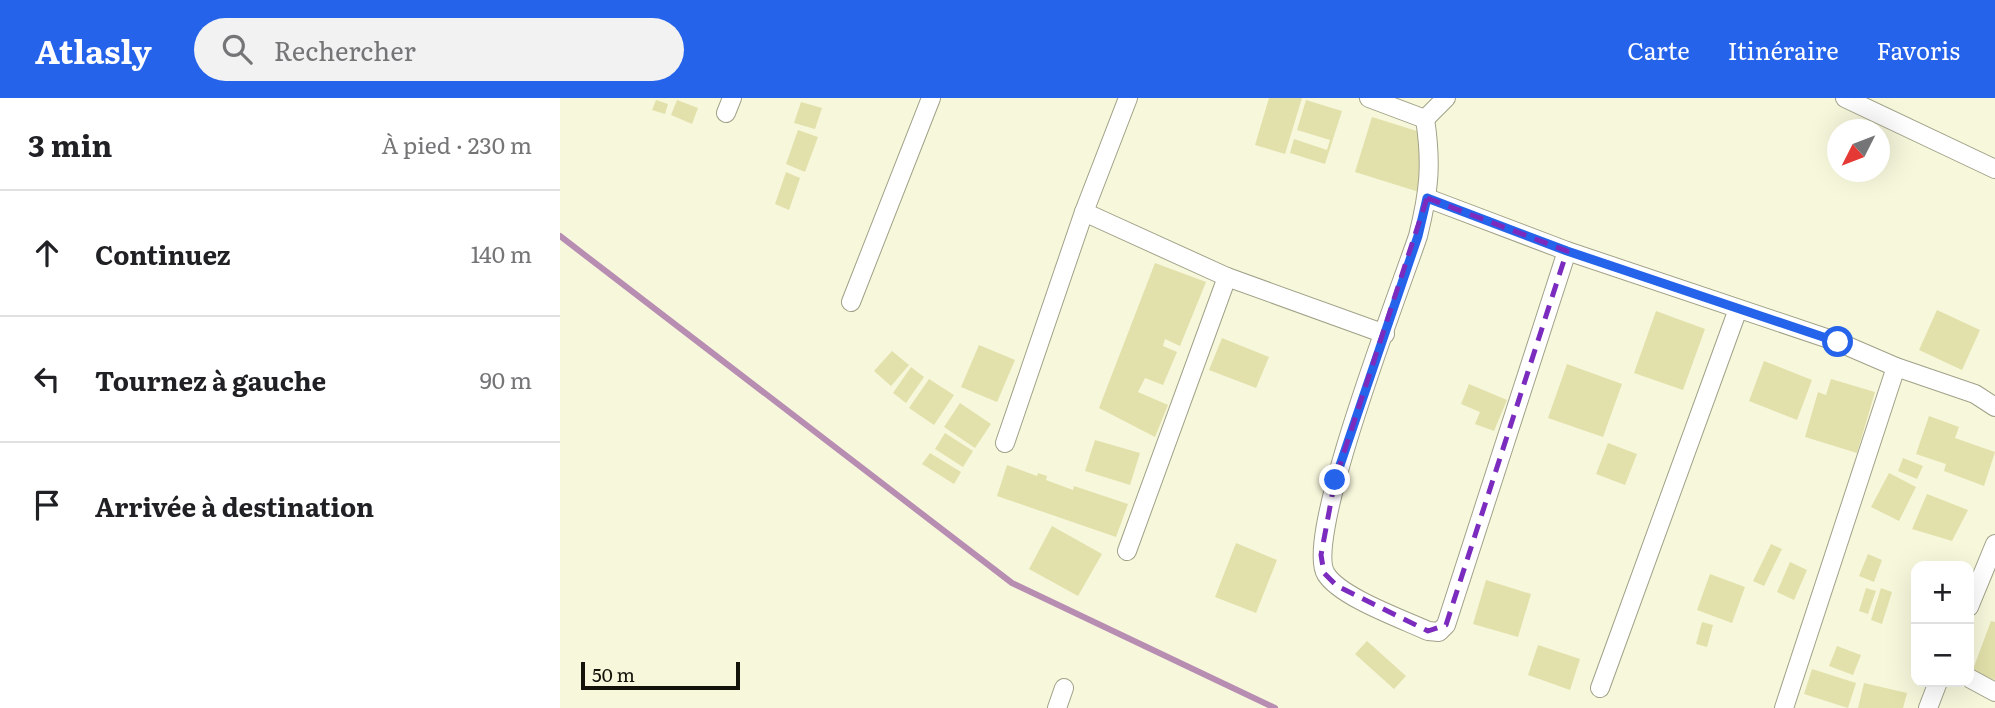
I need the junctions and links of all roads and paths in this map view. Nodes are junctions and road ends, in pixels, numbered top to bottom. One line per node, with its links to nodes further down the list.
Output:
1 (931, 98): 12 (street)
2 (1128, 98): 9 (street)
3 (1369, 98): 6 (street)
4 (1446, 98): 6 (street)
5 (1845, 98): 7 (street)
6 (1425, 119): 8 (street)
7 (1995, 169)
8 (1427, 198): 10 (street); 14 (street)
9 (1084, 212): 11 (street); 17 (street)
10 (1567, 251): 13 (street); 14 (street)
11 (1227, 277): 14 (street); 19 (street)
12 (851, 302)
13 (1738, 309): 15 (street); 24 (street)
14 (1385, 334)
15 (1896, 367): 16 (street); 27 (street)
16 (1995, 407)
17 (1005, 443)
18 (1995, 544): 20 (street)
19 (1127, 551)
20 (1974, 595)
21 (1974, 680): 25 (street)
22 (1936, 687): 28 (street)
23 (1064, 688): 26 (street)
24 (1600, 688)
25 (1995, 692)
26 (1057, 708)
27 (1784, 708)
28 (1928, 708)

